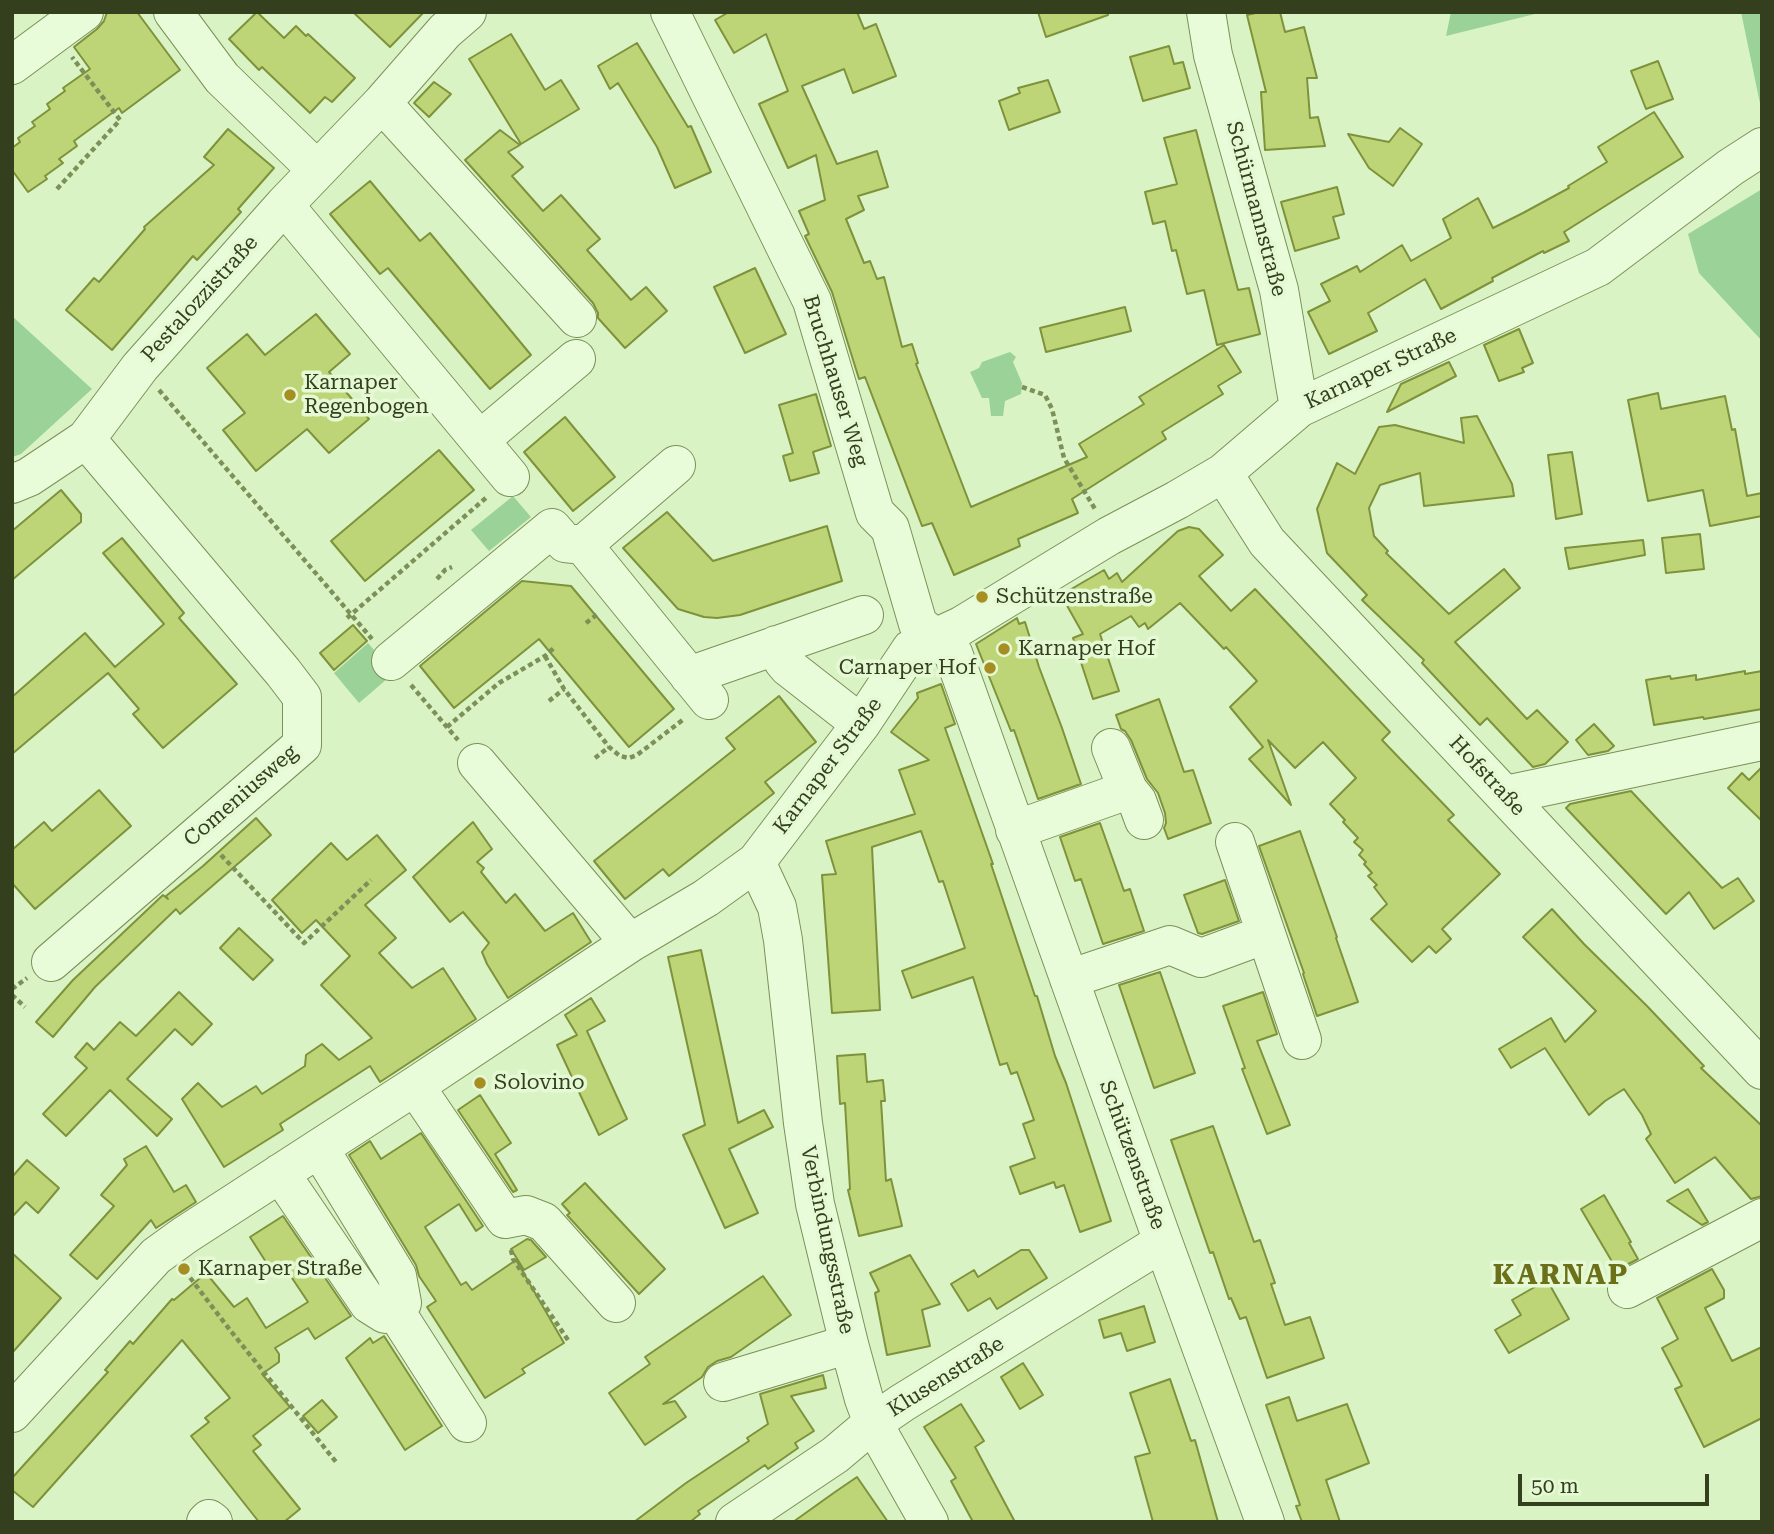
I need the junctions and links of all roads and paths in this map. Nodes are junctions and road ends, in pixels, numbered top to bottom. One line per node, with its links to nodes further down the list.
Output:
1 (173, 12): 9 (street)
2 (467, 12): 7 (street, Pestalozzistraße)
3 (670, 12): 27 (street, Bruchhauser Weg)
4 (1206, 12): 16 (street, Schürmannstraße)
5 (69, 23): 6 (street); 10 (path)
6 (12, 65)
7 (382, 103): 9 (street, Pestalozzistraße); 12 (street)
8 (1762, 147): 16 (street, Karnaper Straße)
9 (317, 170): 11 (street, Pestalozzistraße)
10 (57, 189)
11 (284, 205): 17 (street, Pestalozzistraße); 18 (street)
12 (576, 318)
13 (576, 359): 18 (street)
14 (152, 381): 26 (path)
15 (1022, 387): 23 (path)
16 (1299, 408): 20 (street, Karnaper Straße)
17 (86, 439): 22 (street, Pestalozzistraße); 50 (street, Comeniusweg)
18 (480, 440): 21 (street)
19 (676, 465): 24 (street)
20 (1223, 473): 27 (street, Karnaper Straße); 42 (street, Hofstraße)
21 (510, 477): 26 (path)
22 (12, 484)
23 (1097, 513)
24 (567, 536): 31 (street); 32 (street)
25 (864, 615): 28 (street)
26 (349, 617): 31 (path)
27 (933, 637): 35 (street, Karnaper Straße); 43 (street, Schützenstraße)
28 (776, 645): 32 (street); 35 (street)
29 (555, 648): 30 (path)
30 (545, 656): 33 (path); 36 (path)
31 (391, 662): 36 (path)
32 (699, 688): 38 (path)
33 (564, 689): 34 (path); 38 (path)
34 (549, 701)
35 (861, 724): 46 (street, Karnaper Straße)
36 (447, 727): 41 (path)
37 (1762, 741): 42 (street)
38 (609, 747): 40 (path)
39 (1111, 748): 43 (street)
40 (596, 758)
41 (477, 763): 49 (street)
42 (1505, 795): 55 (street, Hofstraße)
43 (1015, 830): 51 (street, Schützenstraße)
44 (1235, 842): 48 (street)
45 (220, 854): 47 (path)
46 (757, 862): 49 (street, Karnaper Straße); 67 (street, Verbindungsstraße)
47 (371, 880)
48 (1266, 934): 51 (street); 54 (street)
49 (630, 943): 56 (street, Karnaper Straße)
50 (51, 962)
51 (1069, 979): 61 (street, Schützenstraße)
52 (12, 995): 53 (path)
53 (24, 1007)
54 (1302, 1040)
55 (1762, 1070)
56 (415, 1086): 57 (street, Karnaper Straße); 60 (street)
57 (318, 1148): 58 (street, Karnaper Straße); 65 (street)
58 (280, 1172): 65 (street); 69 (street, Karnaper Straße)
59 (1762, 1218): 63 (street)
60 (505, 1219): 64 (street); 66 (path)
61 (1163, 1242): 71 (street, Klusenstraße); 77 (street, Schützenstraße)
62 (184, 1269): 72 (path)
63 (1627, 1289)
64 (616, 1303)
65 (394, 1309): 70 (street)
66 (568, 1340)
67 (849, 1344): 68 (street); 71 (street, Verbindungsstraße)
68 (723, 1382)
69 (12, 1413)
70 (467, 1423)
71 (873, 1423): 75 (street, Klusenstraße); 76 (street, Verbindungsstraße)
72 (337, 1462)
73 (206, 1522): 74 (street)
74 (213, 1522)
75 (735, 1522)
76 (929, 1522)
77 (1265, 1522)

